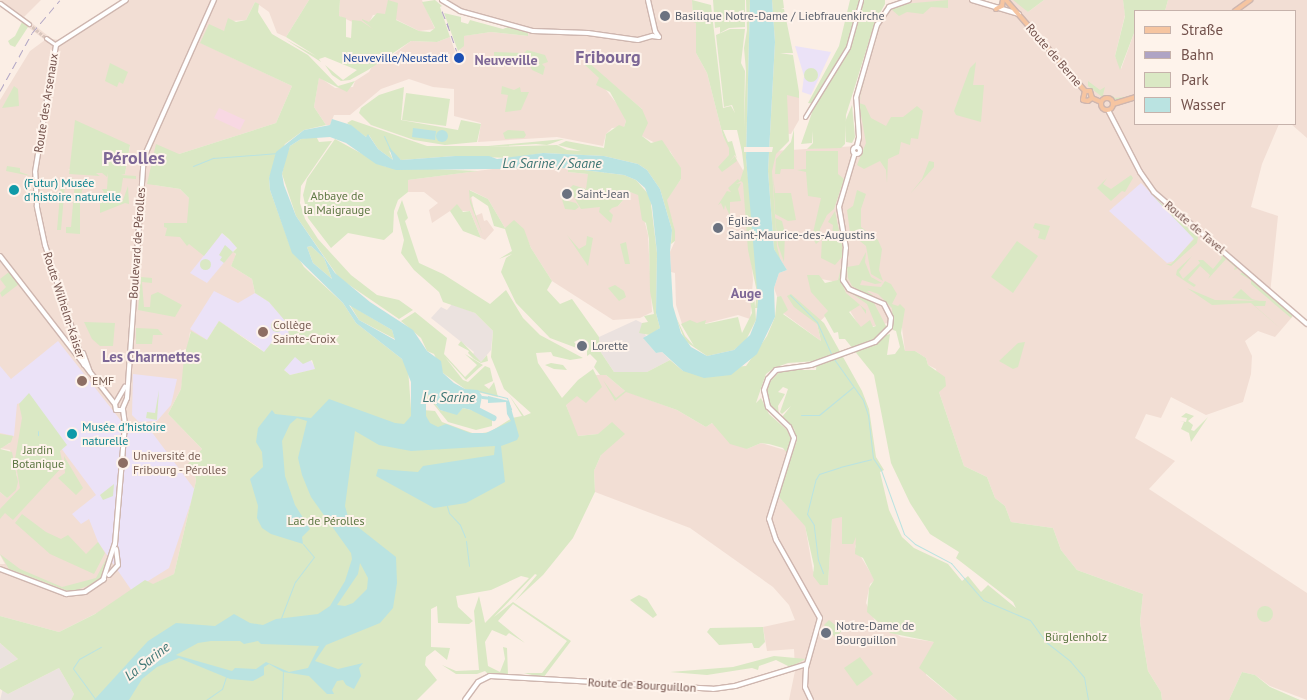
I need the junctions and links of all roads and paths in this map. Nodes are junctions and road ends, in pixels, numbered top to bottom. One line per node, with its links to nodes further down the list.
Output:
1 (126, 0): 19 (main road, Route des Arsenaux)
2 (214, 0): 33 (main road, Boulevard de Pérolles)
3 (442, 0): 17 (main road)
4 (648, 0): 16 (main road)
5 (861, 0): 26 (street)
6 (909, 0): 10 (main road)
7 (972, 0): 12 (main road, Route de Berne)
8 (1004, 0): 12 (main road); 14 (main road)
9 (1250, 0): 13 (main road)
10 (900, 1): 41 (main road)
11 (0, 2): 15 (street)
12 (996, 9): 14 (main road, Route de Berne)
13 (1235, 10)
14 (1019, 14): 20 (main road, Route de Berne)
15 (29, 24)
16 (655, 31): 17 (main road); 17 (main road)
17 (652, 36)
18 (46, 38): 19 (street)
19 (56, 45): 27 (main road, Route des Arsenaux)
20 (1085, 91): 21 (main road); 21 (main road)
21 (1092, 98): 23 (main road)
22 (1134, 98): 24 (main road)
23 (1102, 102): 24 (main road); 25 (main road)
24 (1113, 104): 25 (main road)
25 (1108, 110): 29 (main road, Route de Tavel)
26 (805, 117)
27 (45, 244): 30 (main road, Route Wilhelm-Kaiser)
28 (0, 256): 31 (main road)
29 (1307, 324)
30 (80, 349): 31 (main road, Route Wilhelm-Kaiser); 32 (main road)
31 (84, 365): 32 (main road)
32 (89, 371): 34 (main road, Route Wilhelm-Kaiser)
33 (127, 380): 34 (main road, Boulevard de Pérolles); 35 (main road, Boulevard de Pérolles)
34 (117, 403): 35 (main road); 35 (main road)
35 (122, 409): 36 (main road)
36 (115, 544): 37 (main road); 38 (main road)
37 (111, 561): 38 (main road); 39 (main road)
38 (117, 561): 39 (main road)
39 (112, 567): 40 (main road)
40 (0, 569)
41 (807, 664): 42 (main road, Route de Bourguillon); 43 (main road)
42 (465, 700)
43 (811, 700)

